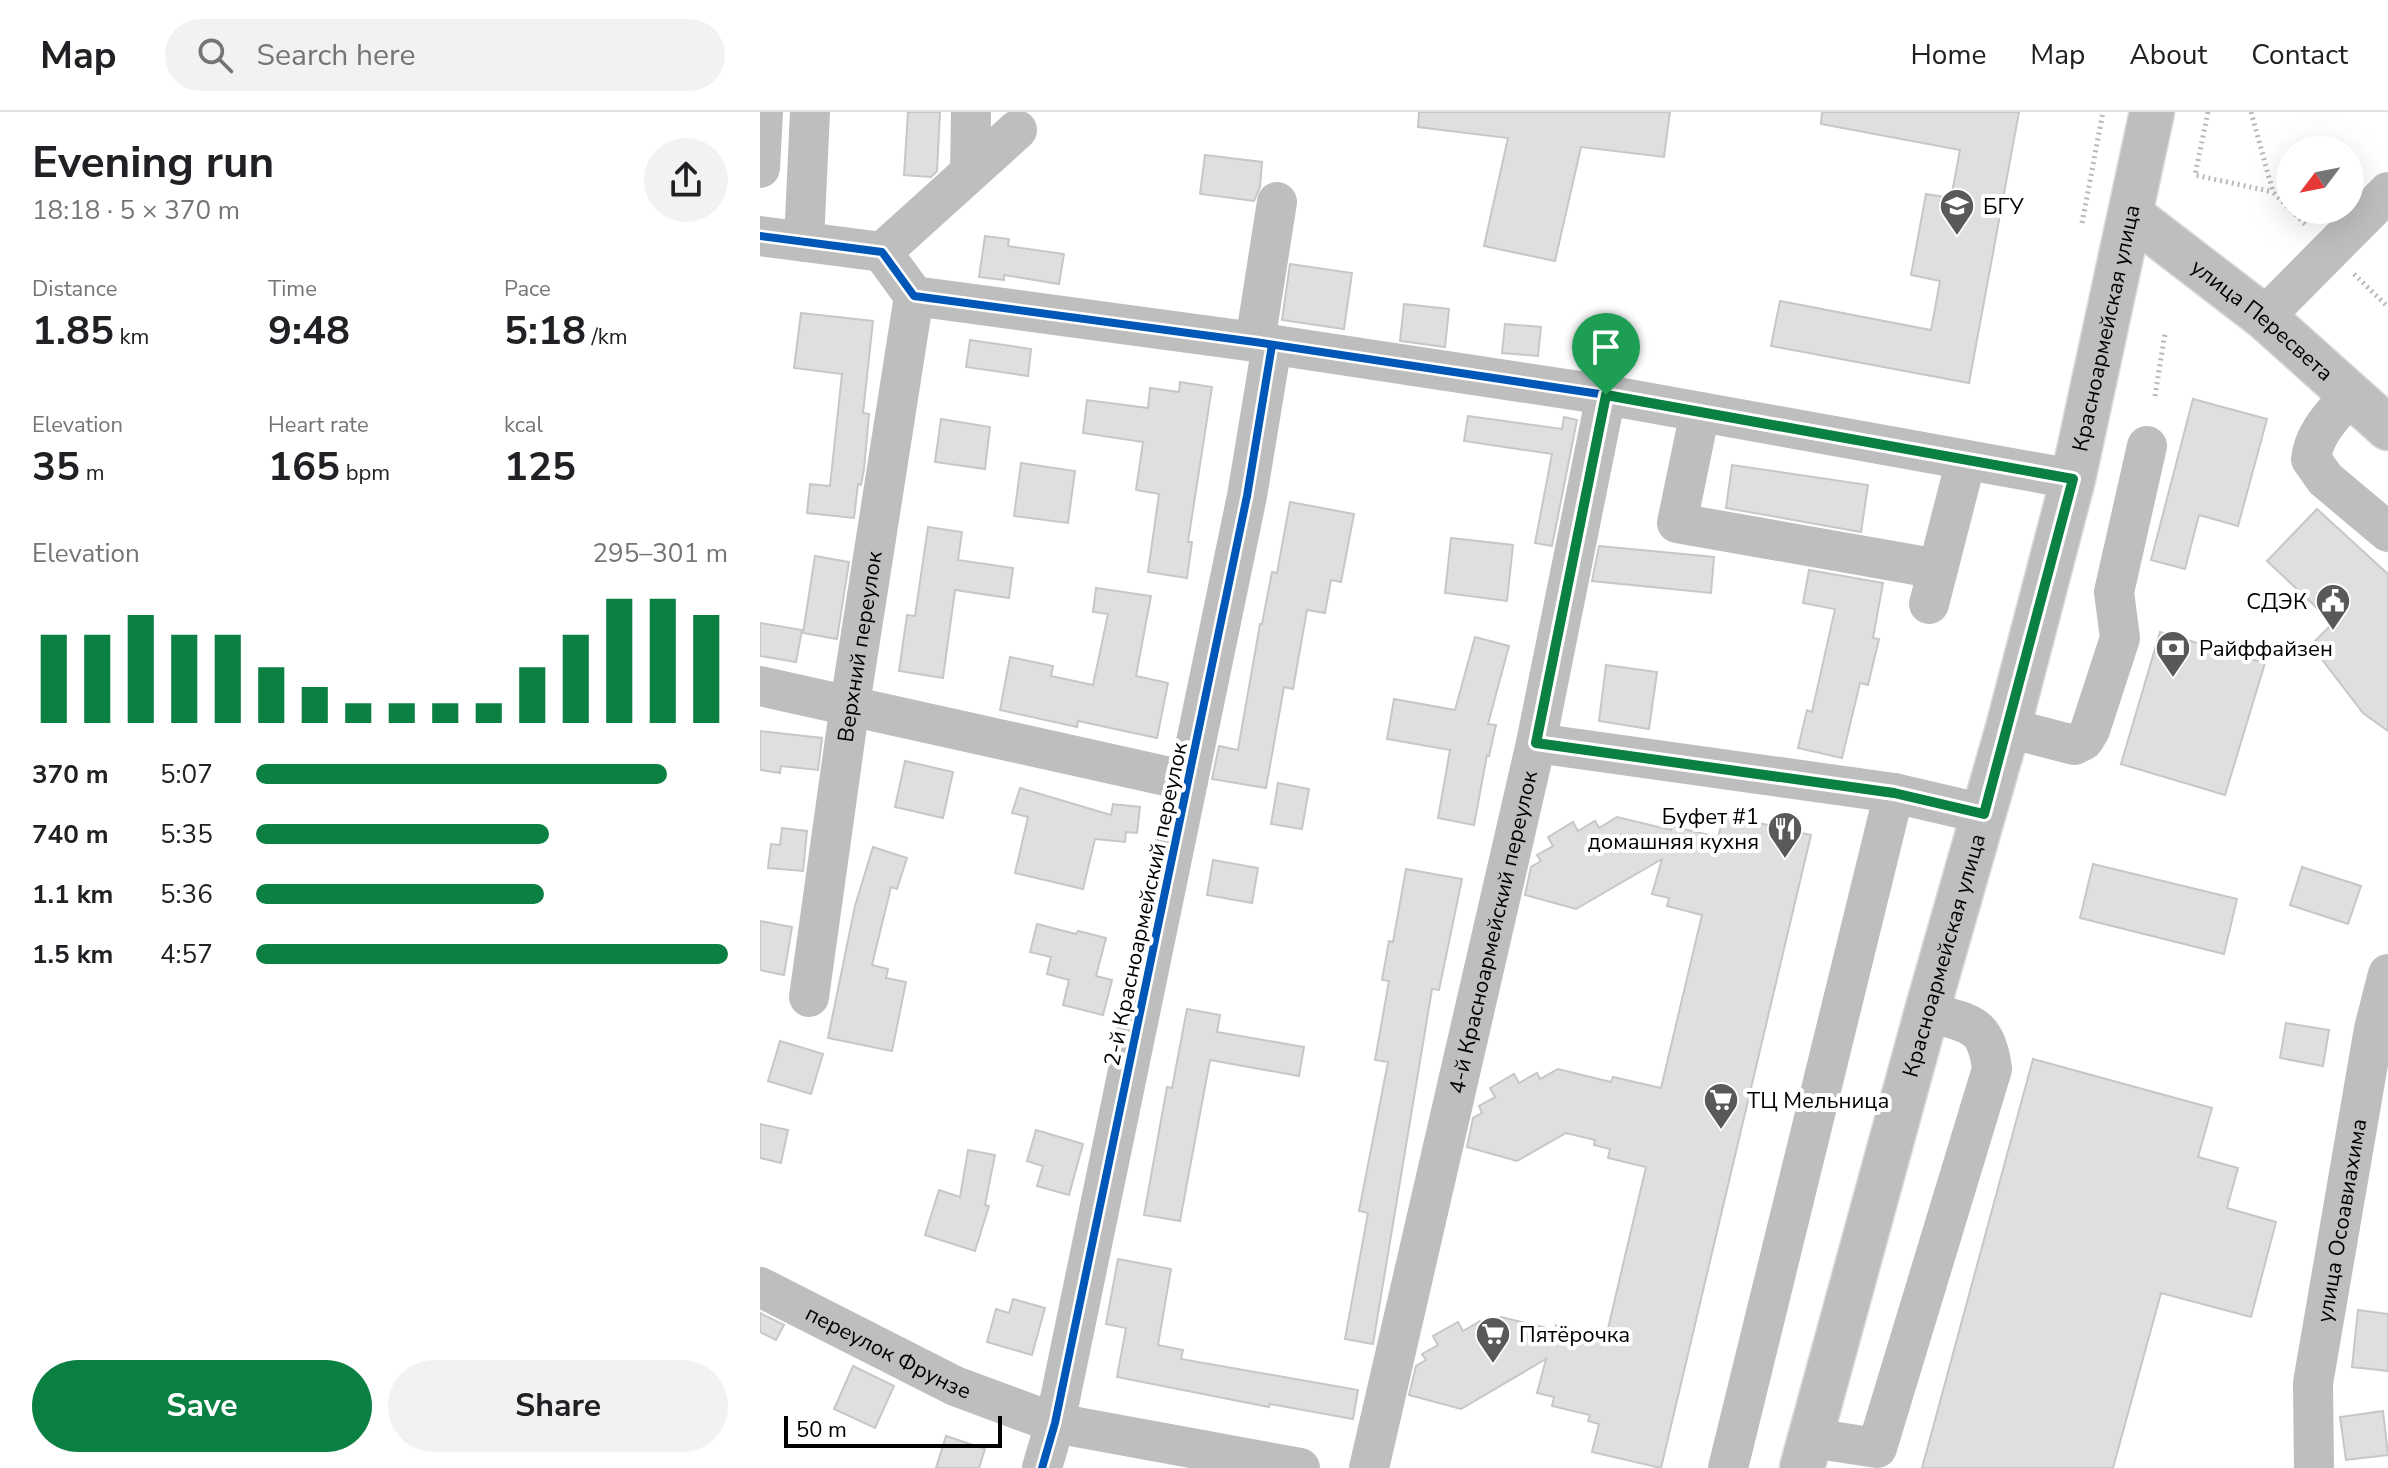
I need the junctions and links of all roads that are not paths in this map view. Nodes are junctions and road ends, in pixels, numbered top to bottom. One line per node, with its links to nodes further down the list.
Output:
1 (763, 112): 6 (street)
2 (810, 112): 12 (street)
3 (971, 112): 7 (street)
4 (2152, 112): 10 (main road, Красноармейская улица)
5 (1017, 130): 7 (street)
6 (760, 168)
7 (970, 172): 13 (street)
8 (2388, 192): 15 (street)
9 (1277, 202): 16 (street, 2-й Красноармейский переулок)
10 (2131, 215): 15 (main road, улица Пересвета); 23 (main road, Красноармейская улица)
11 (760, 236): 12 (street)
12 (804, 242): 13 (street)
13 (882, 252): 14 (street)
14 (914, 296): 16 (street); 26 (street, Верхний переулок)
15 (2264, 317): 17 (main road, улица Пересвета)
16 (1263, 344): 18 (street); 29 (street, 2-й Красноармейский переулок)
17 (2351, 394): 20 (main road, улица Пересвета); 24 (street)
18 (1606, 395): 19 (street); 28 (street, 4-й Красноармейский переулок)
19 (1700, 412): 22 (street); 22 (street)
20 (2388, 428)
21 (2147, 446): 27 (street)
22 (1966, 460): 23 (street)
23 (2073, 479): 27 (main road, Красноармейская улица)
24 (2388, 532)
25 (760, 686): 26 (street)
26 (850, 704): 29 (street); 33 (street, Верхний переулок)
27 (2008, 728): 31 (main road, Красноармейская улица)
28 (1536, 743): 30 (street); 40 (street, 4-й Красноармейский переулок)
29 (1188, 781): 36 (street, 2-й Красноармейский переулок)
30 (1894, 793): 31 (street); 41 (street)
31 (1984, 814): 34 (main road, Красноармейская улица)
32 (2388, 974): 42 (street, улица Осоавиахима)
33 (809, 997)
34 (1927, 1011): 37 (main road, Красноармейская улица); 37 (street)
35 (760, 1287): 36 (street, переулок Фрунзе)
36 (1055, 1423): 38 (street, 2-й Красноармейский переулок); 39 (street, переулок Фрунзе)
37 (1807, 1453)
38 (1042, 1468)
39 (1300, 1468)
40 (1369, 1468)
41 (1728, 1468)
42 (2314, 1468)

